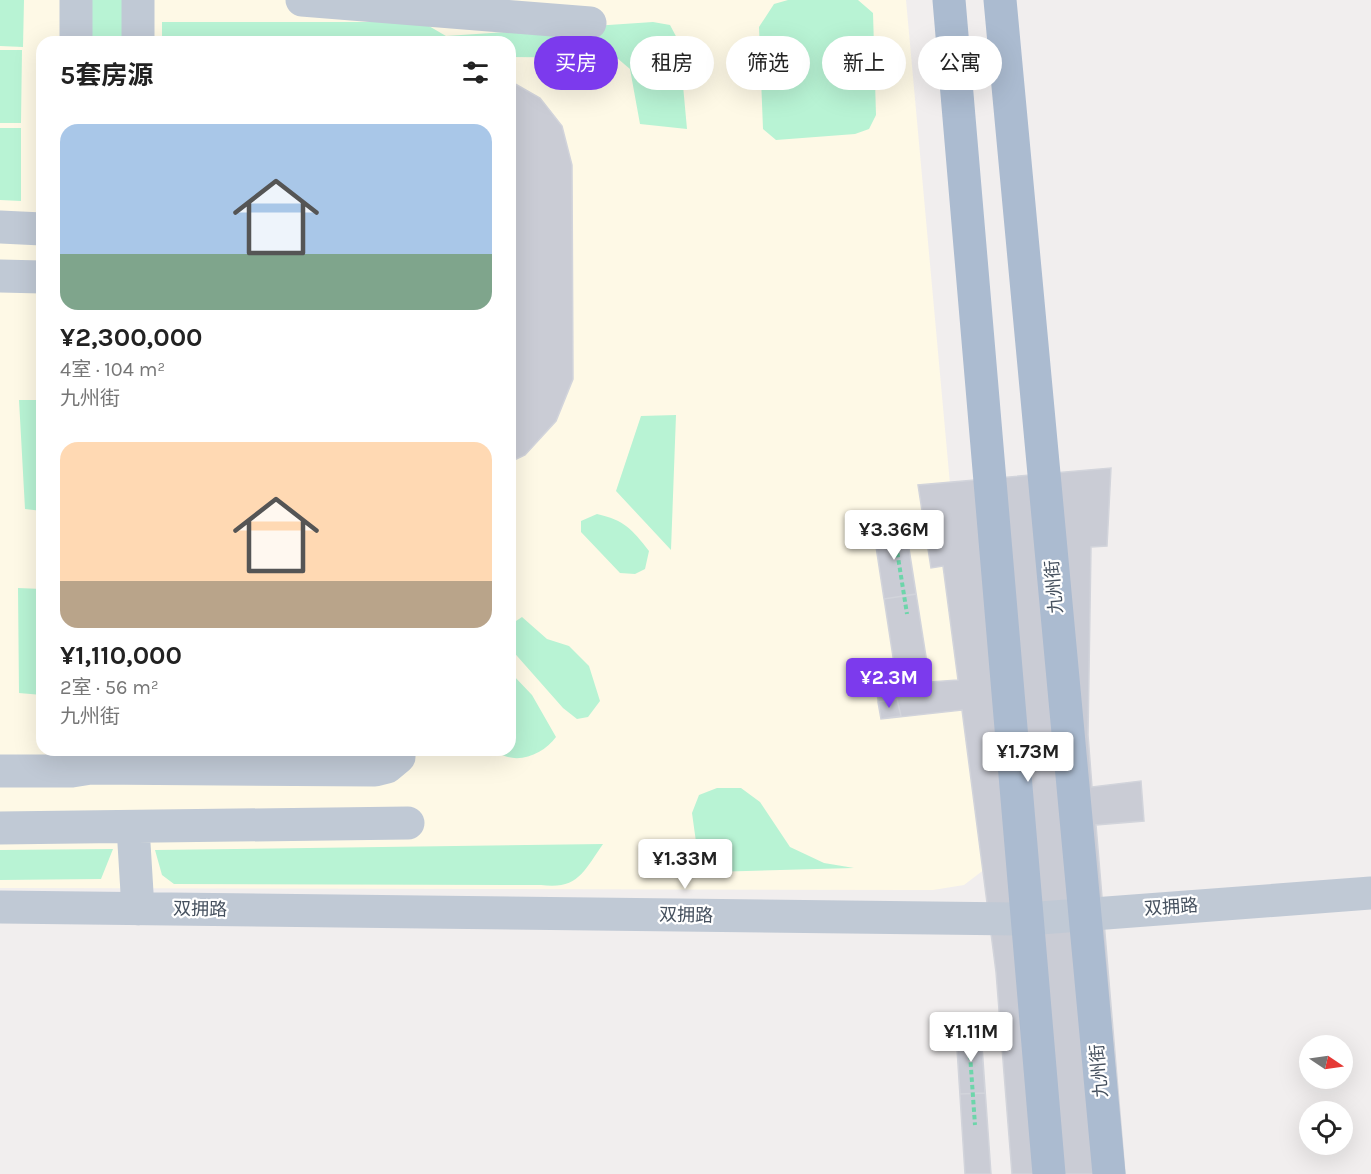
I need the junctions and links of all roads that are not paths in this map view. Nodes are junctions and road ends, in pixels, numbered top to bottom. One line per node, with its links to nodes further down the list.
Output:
1 (76, 0): 7 (street)
2 (138, 0): 8 (street)
3 (302, 0): 6 (street)
4 (949, 0): 24 (main road)
5 (1000, 0): 23 (main road, 九州街)
6 (590, 23)
7 (76, 36)
8 (138, 36)
9 (0, 227): 10 (street)
10 (36, 229)
11 (0, 276): 12 (street)
12 (36, 277)
13 (399, 756): 15 (street)
14 (94, 759): 15 (street); 16 (street)
15 (157, 759)
16 (0, 771)
17 (408, 823): 18 (street)
18 (133, 827): 19 (street); 22 (street)
19 (0, 828)
20 (1371, 893): 23 (street, 双拥路)
21 (0, 907): 22 (street, 双拥路)
22 (138, 909): 24 (street, 双拥路)
23 (1084, 914): 24 (street, 双拥路); 26 (main road, 九州街)
24 (1027, 919): 25 (main road)
25 (1049, 1174)
26 (1109, 1174)

